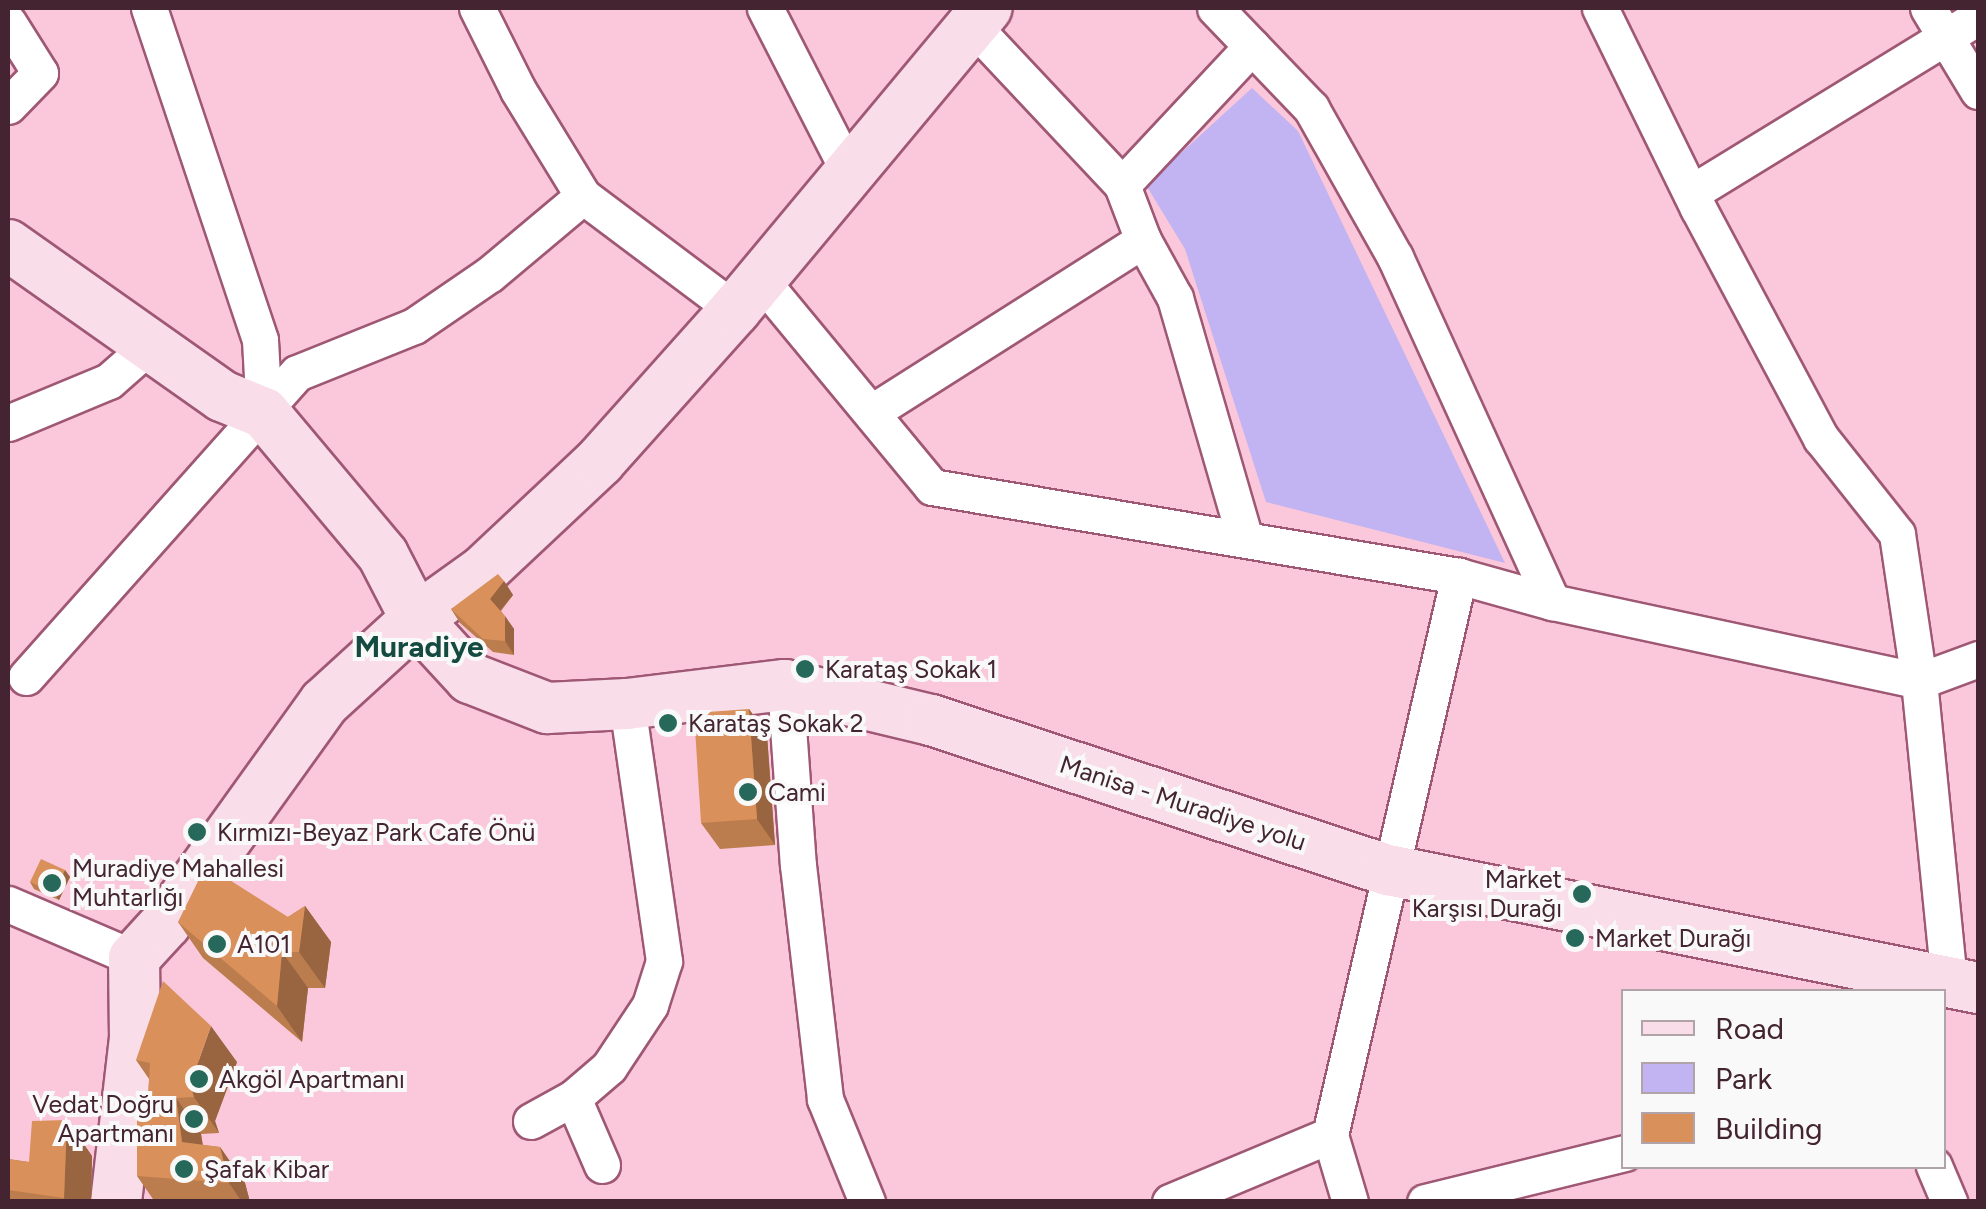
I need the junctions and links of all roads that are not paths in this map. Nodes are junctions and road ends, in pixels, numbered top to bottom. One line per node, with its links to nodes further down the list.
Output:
1 (149, 8): 23 (street)
2 (477, 8): 17 (street)
3 (766, 8): 14 (street)
4 (1215, 8): 11 (street)
5 (1600, 8): 16 (street)
6 (1928, 8): 10 (street)
7 (979, 16): 14 (main road); 15 (street)
8 (1978, 17): 10 (street)
9 (8, 22): 13 (street)
10 (1948, 40): 12 (street); 16 (street)
11 (1252, 46): 15 (street); 27 (street)
12 (1978, 92)
13 (8, 106)
14 (849, 172): 20 (main road)
15 (1122, 185): 18 (street)
16 (1690, 193): 31 (street)
17 (583, 196): 20 (street); 23 (street)
18 (1143, 240): 22 (street); 25 (street)
19 (8, 245): 21 (main road)
20 (747, 294): 22 (street); 28 (main road)
21 (150, 346): 23 (main road); 24 (street)
22 (872, 412): 25 (street)
23 (264, 413): 28 (main road, Manisa - Muradiye yolu); 30 (street)
24 (8, 423)
25 (1245, 539): 26 (street)
26 (1458, 576): 27 (street); 34 (street)
27 (1552, 602): 31 (street)
28 (416, 619): 33 (main road, Manisa - Muradiye yolu); 36 (main road)
29 (1978, 659): 31 (street)
30 (26, 676)
31 (1919, 681): 38 (street)
32 (785, 684): 33 (main road, Manisa - Muradiye yolu); 34 (main road, Manisa - Muradiye yolu); 46 (street)
33 (627, 704): 39 (street)
34 (1388, 870): 37 (main road, Manisa - Muradiye yolu); 41 (street)
35 (8, 904): 36 (street)
36 (134, 958): 45 (main road)
37 (1870, 980): 38 (main road, Manisa - Muradiye yolu)
38 (1964, 985)
39 (574, 1098): 40 (street); 43 (street)
40 (531, 1121)
41 (1330, 1134): 47 (street); 48 (street)
42 (1621, 1154): 49 (street)
43 (602, 1166)
44 (1935, 1169): 50 (street)
45 (116, 1202)
46 (867, 1202)
47 (1170, 1202)
48 (1350, 1202)
49 (1426, 1202)
50 (1949, 1202)

